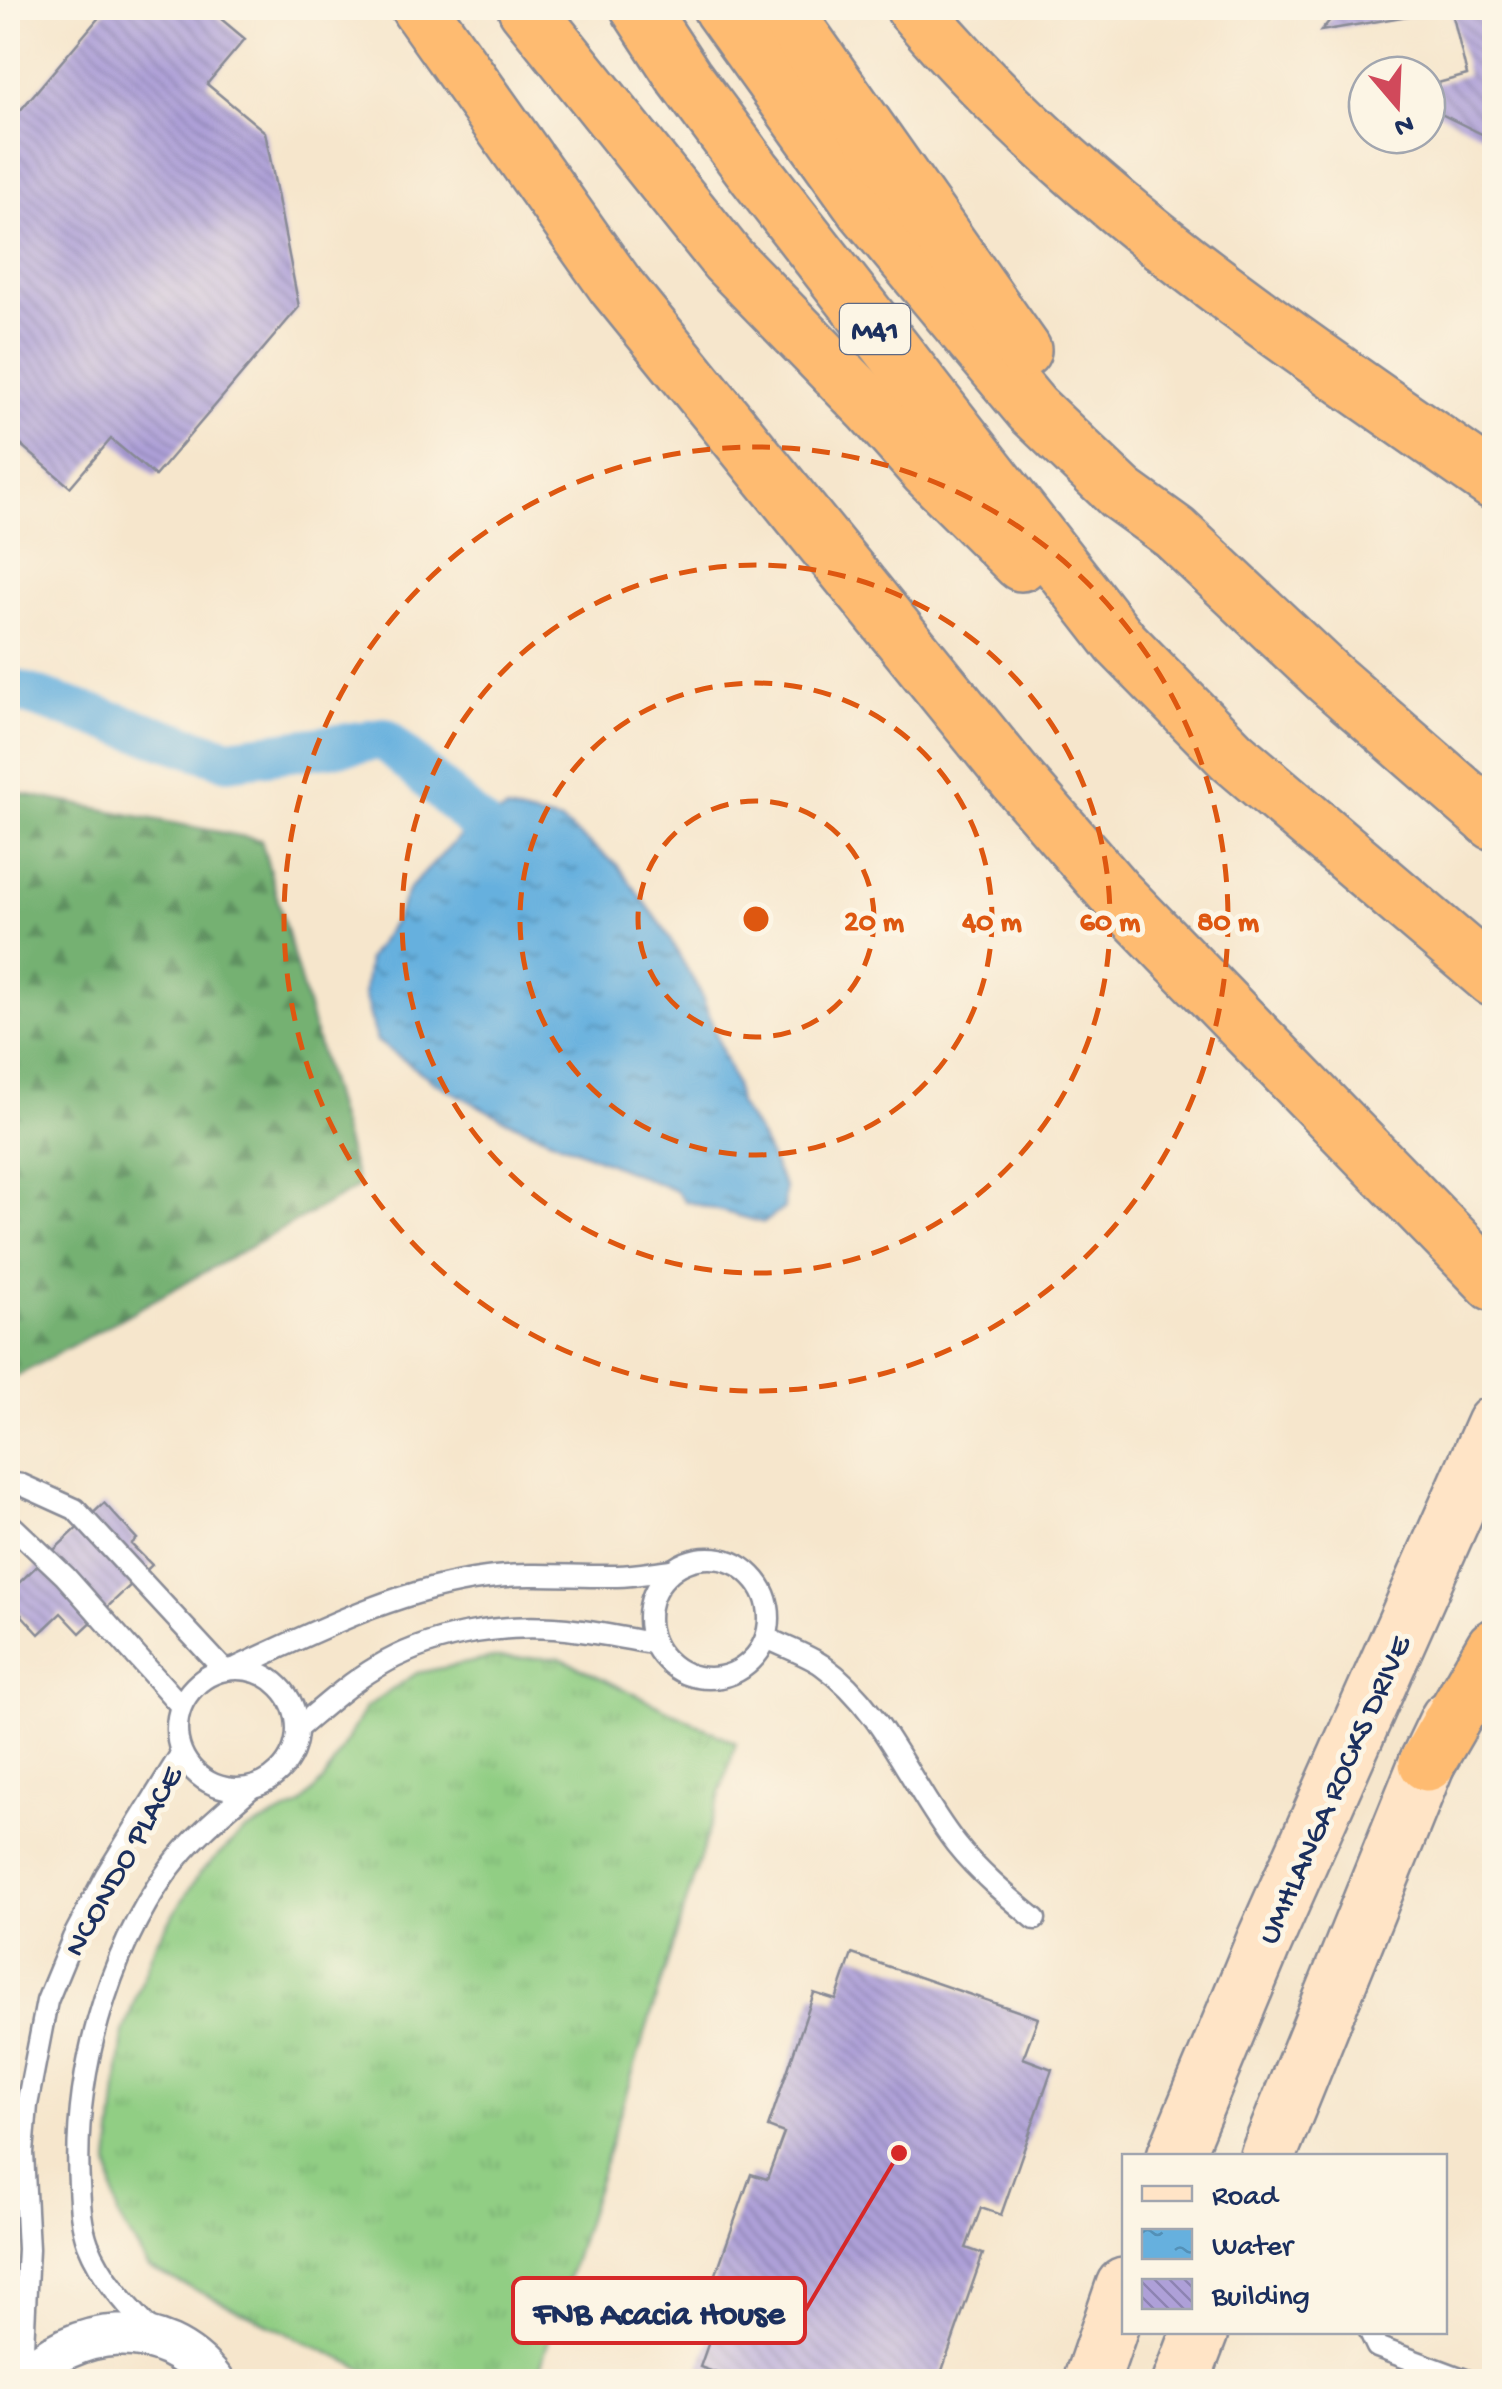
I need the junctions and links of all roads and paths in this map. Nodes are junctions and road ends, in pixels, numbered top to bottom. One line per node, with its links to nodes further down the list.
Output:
1 (419, 8): 12 (highway)
2 (526, 8): 9 (highway)
3 (639, 8): 9 (highway, M41)
4 (722, 8): 8 (highway, M41)
5 (782, 8): 8 (highway)
6 (914, 8): 7 (highway)
7 (1494, 482)
8 (1175, 533): 10 (highway, M41)
9 (1121, 643): 11 (highway, M41)
10 (1494, 822)
11 (1494, 980)
12 (1494, 1283)
13 (1494, 1424): 28 (main road, UMHLANGA ROCKS DRIVE)
14 (8, 1483): 21 (lane)
15 (8, 1522): 22 (lane)
16 (671, 1570): 18 (lane); 19 (lane); 21 (lane)
17 (1494, 1622): 25 (main road)
18 (766, 1638): 19 (lane); 27 (lane)
19 (653, 1643): 23 (lane, NCONDO PLACE)
20 (1494, 1647): 25 (highway)
21 (230, 1669): 22 (lane); 23 (lane)
22 (180, 1705): 24 (lane, NCONDO PLACE)
23 (298, 1728): 26 (lane, NCONDO PLACE)
24 (181, 1754): 26 (lane, NCONDO PLACE); 37 (lane, NCONDO PLACE)
25 (1427, 1763): 29 (main road)
26 (250, 1789): 34 (lane, NCONDO PLACE)
27 (1034, 1919)
28 (1176, 2154)
29 (1269, 2154)
30 (1122, 2292): 36 (main road)
31 (1199, 2334): 38 (main road)
32 (1215, 2334): 39 (main road)
33 (1370, 2334): 40 (lane)
34 (162, 2343): 35 (street, NCONDO PLACE); 37 (street, NCONDO PLACE)
35 (217, 2378)
36 (1091, 2378)
37 (18, 2382)
38 (1181, 2382)
39 (1203, 2382)
40 (1471, 2382)

